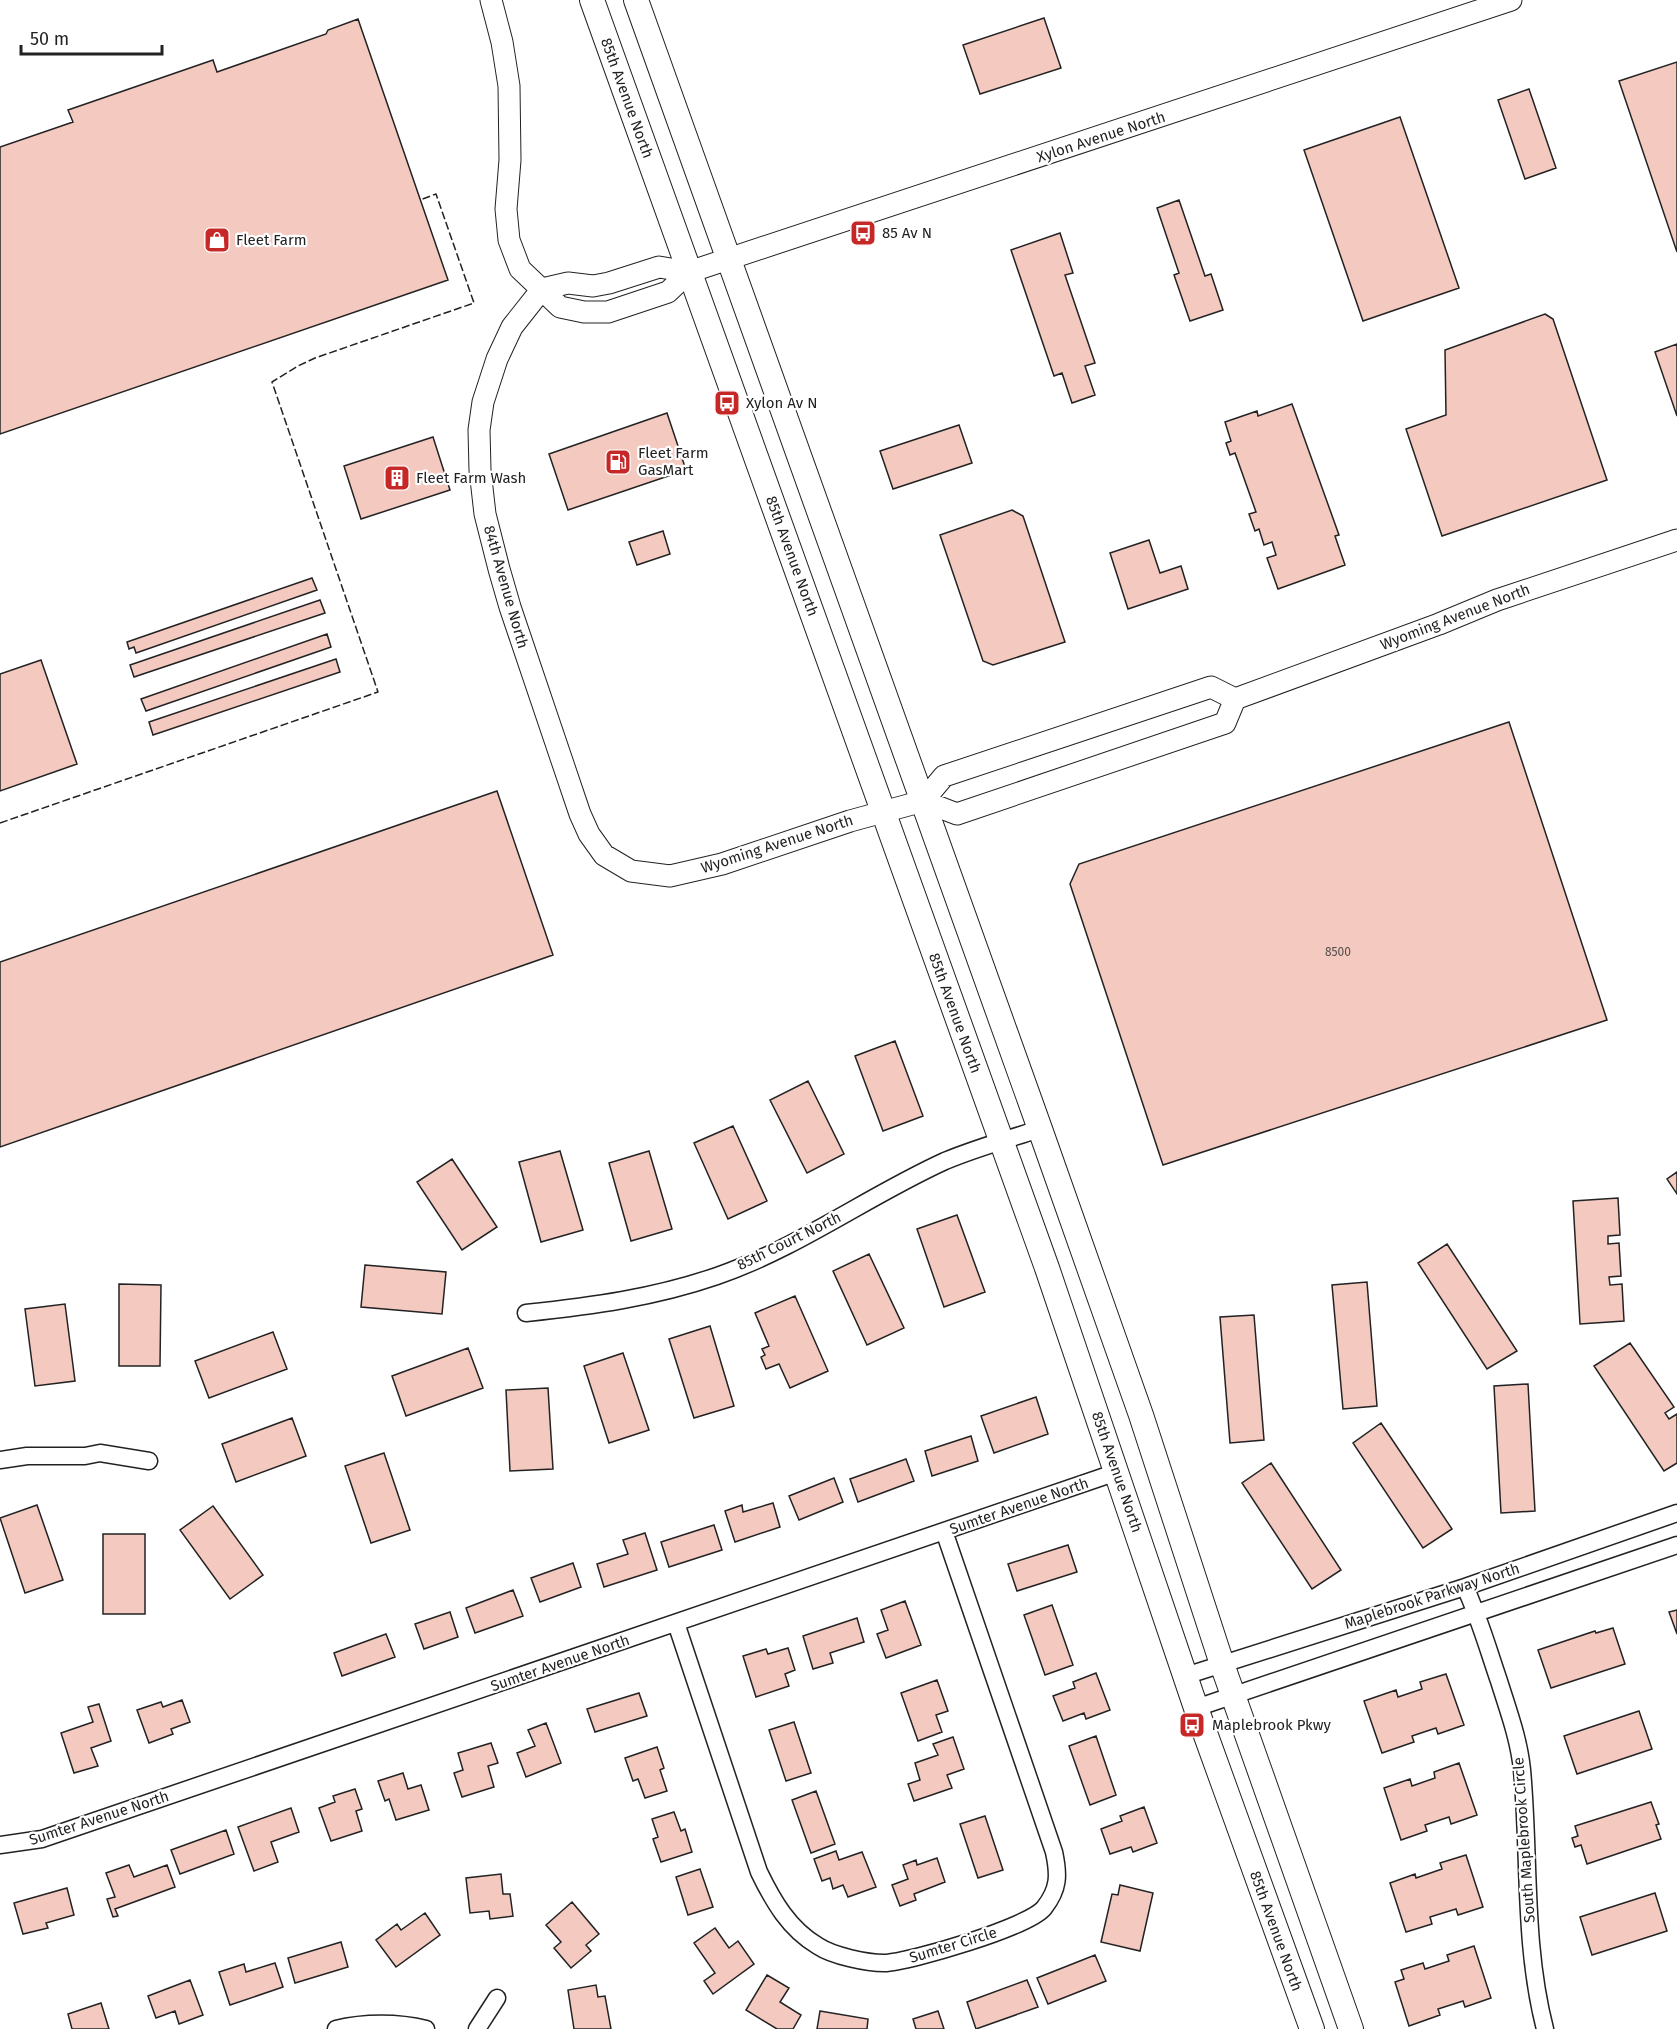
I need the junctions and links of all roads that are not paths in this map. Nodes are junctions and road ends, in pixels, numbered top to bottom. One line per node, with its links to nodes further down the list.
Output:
1 (491, 0): 7 (street)
2 (592, 0): 6 (main road, 85th Avenue North)
3 (636, 0): 5 (main road)
4 (1512, 0): 5 (street, Xylon Avenue North)
5 (728, 260): 6 (street, Xylon Avenue North); 10 (main road)
6 (689, 272): 7 (street); 7 (street); 11 (main road, 85th Avenue North)
7 (542, 290): 12 (street, 84th Avenue North)
8 (1677, 540): 9 (street, Wyoming Avenue North)
9 (1235, 699): 10 (street); 10 (street)
10 (922, 801): 11 (street, Wyoming Avenue North); 13 (main road)
11 (883, 812): 12 (street, Wyoming Avenue North); 14 (main road, 85th Avenue North)
12 (631, 871)
13 (1040, 1129): 14 (street, 85th Court North); 25 (main road)
14 (1001, 1142): 15 (street, 85th Court North); 18 (main road, 85th Avenue North)
15 (526, 1313)
16 (0, 1460): 17 (street)
17 (149, 1461)
18 (1117, 1472): 20 (street, Sumter Avenue North); 26 (main road, 85th Avenue North)
19 (1677, 1513): 22 (street, Maplebrook Parkway North)
20 (944, 1531): 24 (street, Sumter Avenue North); 24 (street, Sumter Circle)
21 (1677, 1545): 23 (street, Maplebrook Parkway North)
22 (1465, 1587): 23 (street, South Maplebrook Circle); 25 (street, Maplebrook Parkway North)
23 (1477, 1613): 27 (street, Maplebrook Parkway North); 36 (street, South Maplebrook Circle)
24 (676, 1623): 29 (street, Sumter Avenue North)
25 (1222, 1664): 26 (street, Maplebrook Parkway North); 27 (main road)
26 (1185, 1676): 28 (main road, 85th Avenue North)
27 (1233, 1694): 28 (street, Maplebrook Parkway North); 35 (main road)
28 (1196, 1708): 31 (main road, 85th Avenue North)
29 (0, 1845)
30 (496, 1998): 34 (street)
31 (1311, 2027)
32 (336, 2029): 33 (street)
33 (426, 2029)
34 (477, 2029)
35 (1352, 2029)
36 (1545, 2029)

